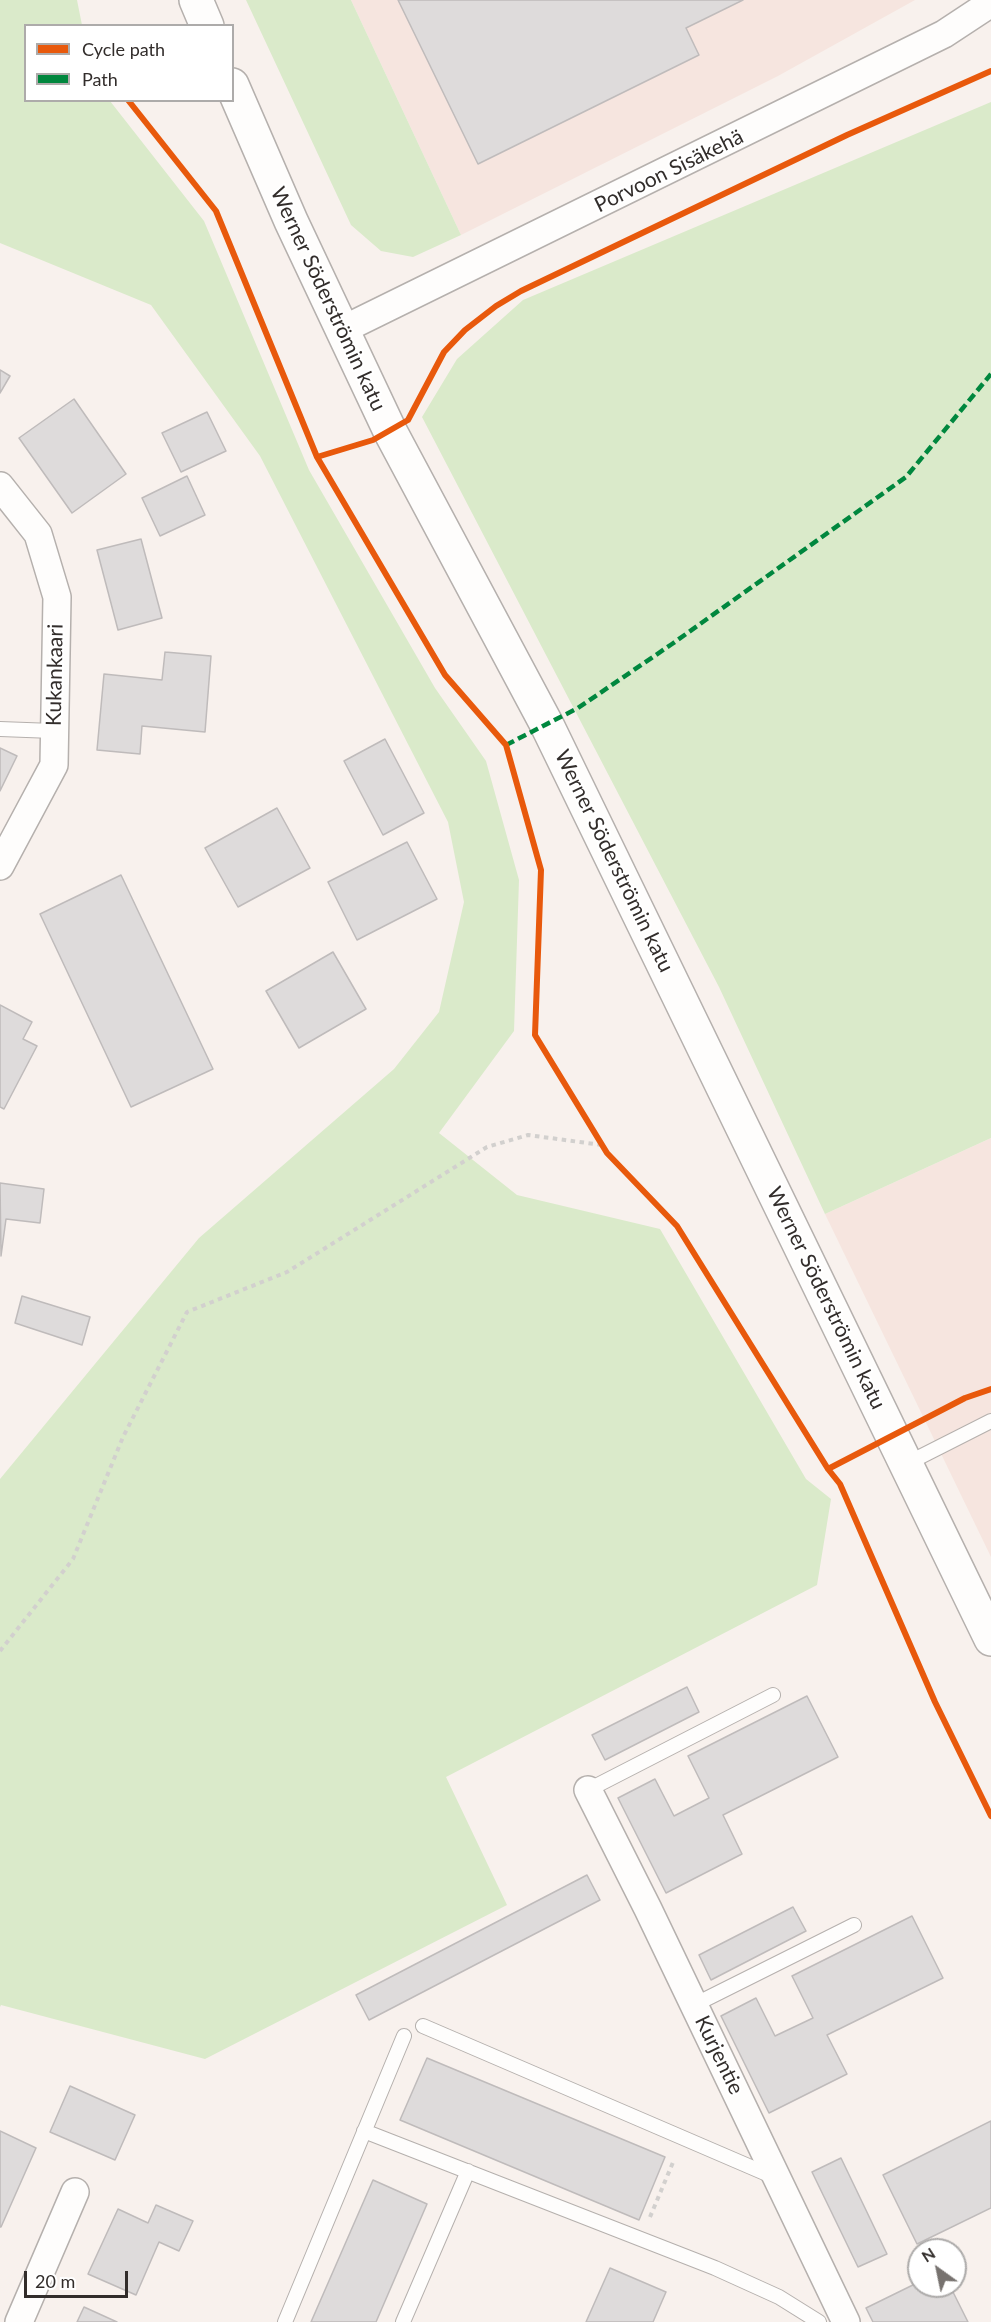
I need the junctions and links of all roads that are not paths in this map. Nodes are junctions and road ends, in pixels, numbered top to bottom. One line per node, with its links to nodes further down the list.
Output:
1 (196, 0): 3 (street)
2 (978, 6): 5 (street, Porvoon Sisäkehä)
3 (206, 24)
4 (234, 90): 5 (street, Werner Söderströmin katu)
5 (342, 330): 11 (street, Werner Söderströmin katu)
6 (0, 486): 8 (street, Kukankaari)
7 (0, 729): 8 (lane)
8 (53, 731): 9 (street, Kukankaari)
9 (0, 866)
10 (991, 1421): 11 (lane)
11 (906, 1464): 12 (street, Werner Söderströmin katu)
12 (991, 1639)
13 (773, 1695): 14 (lane)
14 (588, 1790): 16 (street, Kurjentie)
15 (854, 1925): 16 (lane)
16 (694, 2005): 21 (street, Kurjentie)
17 (423, 2026): 21 (lane)
18 (404, 2036): 19 (lane)
19 (364, 2131): 20 (lane); 24 (lane)
20 (468, 2171): 25 (lane); 26 (lane)
21 (779, 2180): 27 (street, Kurjentie)
22 (75, 2192): 23 (street)
23 (19, 2322)
24 (285, 2322)
25 (403, 2322)
26 (819, 2322)
27 (846, 2322)

